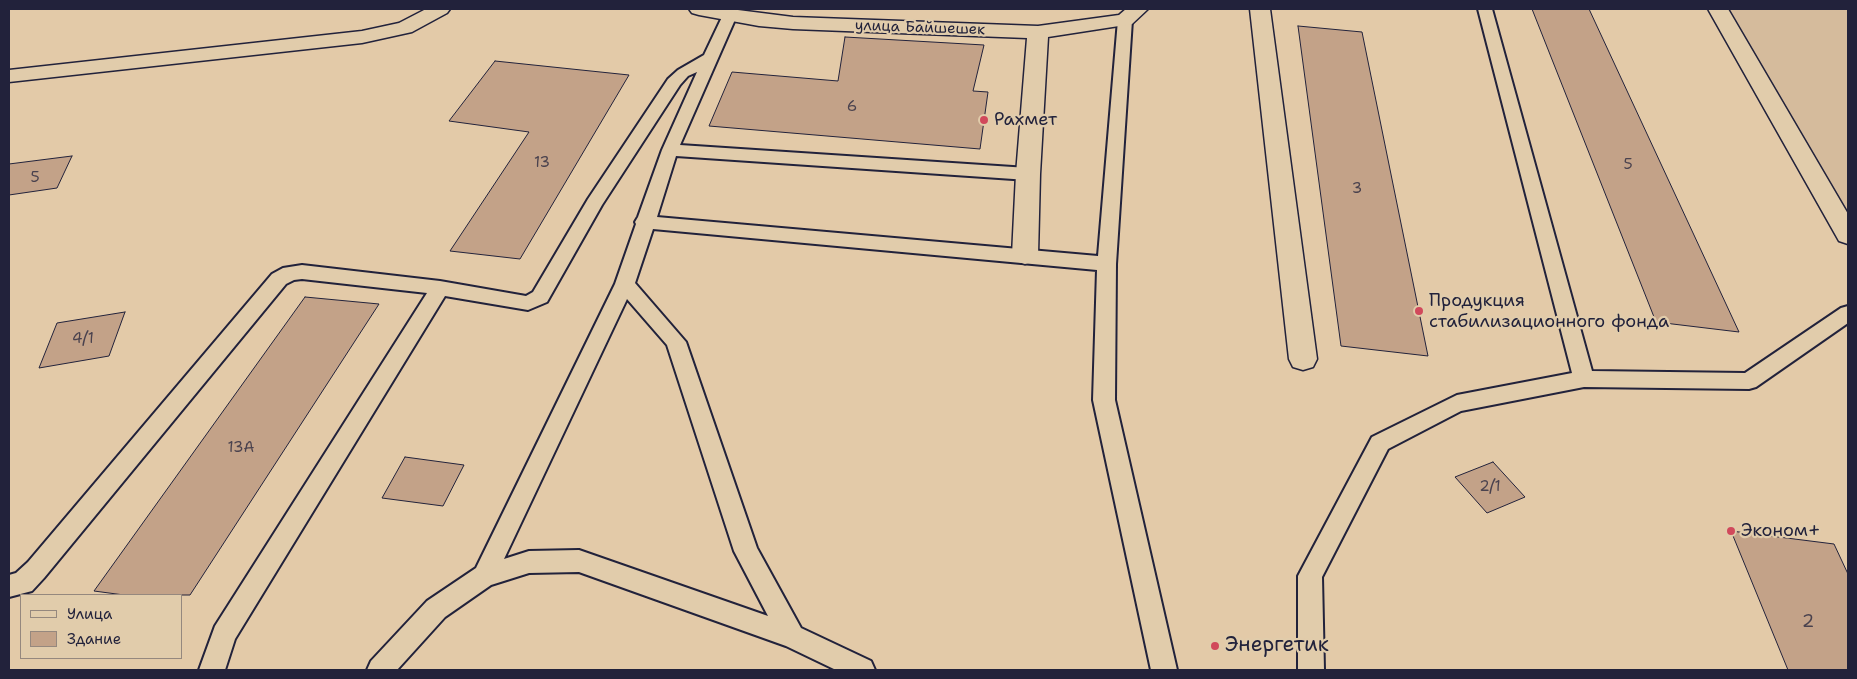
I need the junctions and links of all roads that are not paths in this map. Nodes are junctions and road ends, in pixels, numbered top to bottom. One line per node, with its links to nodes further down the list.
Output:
1 (440, 9): 10 (street)
2 (699, 9): 7 (street, улица Байшешек)
3 (1260, 9): 20 (street)
4 (1485, 9): 21 (lane)
5 (1718, 9): 14 (street)
6 (1132, 14): 8 (street, улица Байшешек); 16 (lane)
7 (730, 15): 8 (street, улица Байшешек); 9 (lane)
8 (1038, 32): 12 (street)
9 (711, 58): 11 (lane); 18 (lane)
10 (9, 76)
11 (670, 150): 12 (lane); 13 (lane)
12 (1028, 174): 15 (street)
13 (644, 222): 15 (lane); 17 (lane)
14 (1848, 235)
15 (1025, 255): 16 (lane)
16 (1107, 264): 28 (lane)
17 (625, 284): 22 (lane); 24 (lane)
18 (440, 288): 23 (lane); 25 (lane)
19 (1848, 313): 21 (lane)
20 (1303, 359)
21 (1584, 379): 29 (lane)
22 (484, 576): 24 (lane); 26 (lane)
23 (9, 586)
24 (792, 636): 27 (lane)
25 (212, 670)
26 (380, 670)
27 (862, 670)
28 (1164, 670)
29 (1310, 670)

